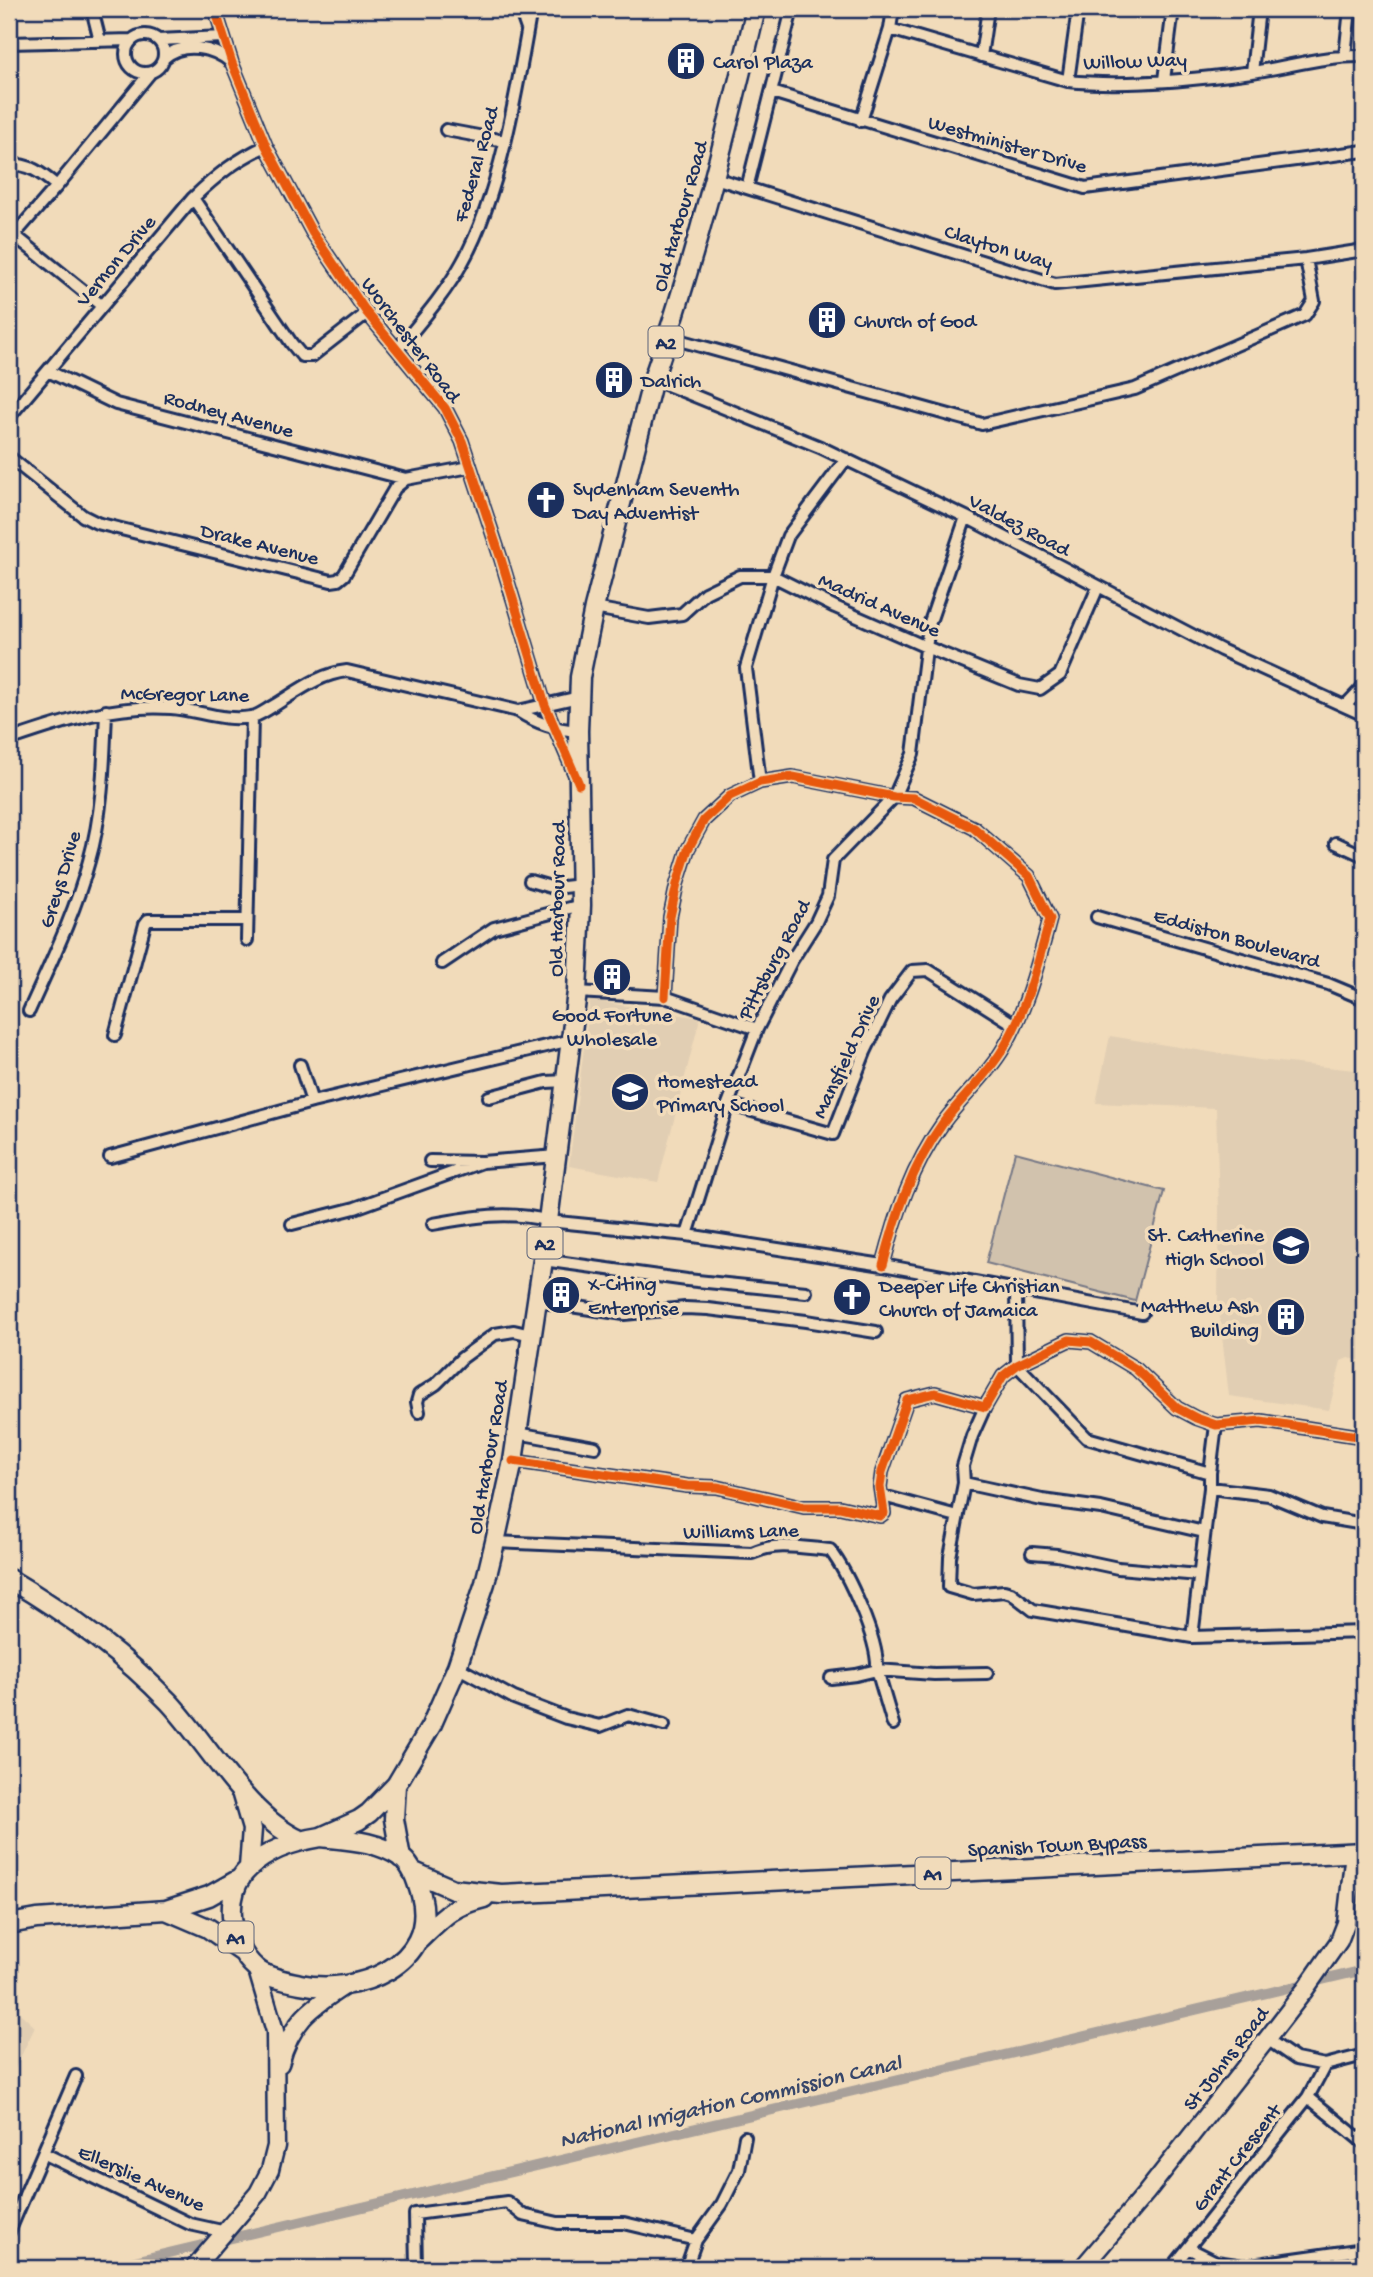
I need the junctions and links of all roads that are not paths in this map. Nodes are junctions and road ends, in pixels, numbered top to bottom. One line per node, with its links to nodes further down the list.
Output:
1 (92, 9): 18 (street)
2 (215, 9): 15 (street, Worchester Road)
3 (520, 9): 13 (street)
4 (531, 9): 13 (street, Federal Road)
5 (756, 9): 38 (main road, Old Harbour Road / A2)
6 (792, 9): 30 (street)
7 (893, 9): 14 (street)
8 (988, 9): 21 (street)
9 (1077, 9): 29 (street)
10 (1173, 9): 28 (street)
11 (1259, 9): 26 (street)
12 (1350, 9): 20 (street)
13 (527, 29): 34 (street, Federal Road)
14 (890, 29): 21 (street, Willow Way); 32 (street)
15 (223, 37): 17 (street); 25 (street, Worchester Road)
16 (132, 40): 17 (street); 18 (street); 24 (street)
17 (158, 40): 23 (street)
18 (102, 41): 19 (street); 24 (street)
19 (9, 43)
20 (1345, 55): 22 (street, Willow Way); 26 (street, Willow Way)
21 (981, 56): 29 (street, Willow Way)
22 (1364, 56)
23 (164, 58): 25 (street); 27 (street)
24 (128, 63): 27 (street); 31 (street)
25 (232, 63): 35 (street, Worchester Road)
26 (1252, 72): 28 (street, Willow Way)
27 (150, 73): 31 (street)
28 (1164, 80): 29 (street, Willow Way)
29 (1068, 81)
30 (772, 92): 32 (street, Westminister Drive); 40 (street)
31 (128, 101): 39 (street)
32 (861, 121): 36 (street, Westminister Drive)
33 (446, 130): 34 (street)
34 (505, 141): 48 (street, Federal Road)
35 (266, 146): 41 (street, Vernon Drive); 46 (street, Worchester Road)
36 (1364, 151)
37 (9, 164): 39 (street)
38 (715, 178): 40 (street, Clayton Way); 47 (main road, Old Harbour Road / A2)
39 (57, 186): 42 (street)
40 (747, 188): 44 (street, Clayton Way)
41 (193, 198): 45 (street, Vernon Drive); 46 (street)
42 (11, 238): 45 (street)
43 (1364, 250): 44 (street, Clayton Way)
44 (1306, 259): 47 (street)
45 (102, 306): 49 (street, Vernon Drive)
46 (367, 313): 48 (street, Worchester Road)
47 (668, 337): 50 (main road, Old Harbour Road / A2)
48 (398, 349): 54 (street, Worchester Road)
49 (48, 371): 51 (street, Vernon Drive); 55 (street, Rodney Avenue)
50 (653, 379): 53 (street, Valdez Road); 59 (main road, Old Harbour Road / A2)
51 (9, 417)
52 (9, 457): 55 (street, Drake Avenue)
53 (846, 459): 56 (street, Valdez Road); 57 (street)
54 (470, 467): 55 (street); 63 (street, Worchester Road)
55 (406, 479)
56 (966, 517): 58 (street, Valdez Road); 60 (street, Pittsburg Road)
57 (773, 576): 59 (street, Madrid Avenue); 60 (street, Madrid Avenue); 72 (street)
58 (1098, 587): 60 (street, Madrid Avenue); 64 (street, Valdez Road)
59 (594, 608): 62 (main road, Old Harbour Road / A2)
60 (926, 647): 74 (street, Pittsburg Road)
61 (1364, 687): 64 (street)
62 (579, 697): 63 (street, McGregor Lane); 70 (main road, Old Harbour Road / A2)
63 (545, 705): 66 (street, McGregor Lane); 69 (street, Worchester Road)
64 (1345, 706): 67 (street, Valdez Road)
65 (106, 711): 68 (street, McGregor Lane); 71 (street, McGregor Lane); 87 (street, Greys Drive)
66 (518, 711): 68 (street, McGregor Lane); 69 (street, McGregor Lane)
67 (1364, 715)
68 (252, 717): 81 (street)
69 (554, 729): 70 (street); 73 (street, Worchester Road)
70 (578, 731): 73 (main road, Old Harbour Road / A2)
71 (9, 740)
72 (760, 782): 74 (street); 85 (street)
73 (579, 784): 78 (main road, Old Harbour Road / A2)
74 (894, 797): 88 (street); 89 (street, Pittsburg Road)
75 (1336, 843): 76 (street)
76 (1364, 856)
77 (530, 881): 78 (street)
78 (580, 885): 79 (main road, Old Harbour Road / A2)
79 (581, 905): 83 (street); 84 (main road, Old Harbour Road / A2)
80 (1097, 917): 86 (street, Eddiston Boulevard)
81 (247, 920): 82 (street); 90 (street)
82 (247, 940)
83 (442, 963)
84 (577, 992): 85 (street); 91 (main road, Old Harbour Road / A2)
85 (666, 997): 89 (street)
86 (1364, 999)
87 (29, 1011)
88 (1015, 1025): 96 (street, Mansfield Drive); 106 (street)
89 (757, 1029): 96 (street, Pittsburg Road)
90 (115, 1035)
91 (572, 1041): 93 (main road, Old Harbour Road / A2); 95 (street)
92 (300, 1065): 95 (street)
93 (566, 1081): 94 (street); 97 (main road, Old Harbour Road / A2)
94 (489, 1097)
95 (312, 1102): 98 (street)
96 (728, 1104): 104 (street, Pittsburg Road)
97 (557, 1156): 100 (street); 101 (main road, Old Harbour Road / A2)
98 (110, 1157)
99 (430, 1161): 100 (street)
100 (482, 1162): 102 (street)
101 (548, 1222): 103 (street); 104 (street); 105 (main road, Old Harbour Road / A2)
102 (292, 1224)
103 (433, 1224)
104 (687, 1236): 106 (street)
105 (543, 1260): 108 (street); 109 (main road, Old Harbour Road / A2)
106 (883, 1265): 107 (street)
107 (1016, 1290): 110 (street); 113 (street)
108 (806, 1292)
109 (537, 1301): 111 (street); 112 (main road, Old Harbour Road / A2)
110 (1142, 1313)
111 (876, 1332)
112 (531, 1335): 115 (street); 117 (main road, Old Harbour Road / A2)
113 (1017, 1365): 114 (street); 116 (street); 121 (street)
114 (985, 1407): 122 (street); 124 (street)
115 (419, 1412)
116 (1216, 1425): 118 (street); 121 (street)
117 (517, 1433): 119 (street); 120 (main road, Old Harbour Road / A2)
118 (1364, 1437)
119 (595, 1447)
120 (513, 1461): 124 (street); 128 (main road, Old Harbour Road / A2)
121 (1210, 1473): 123 (street)
122 (964, 1483): 125 (street); 127 (street)
123 (1210, 1488): 126 (street); 127 (street)
124 (883, 1496): 125 (street)
125 (957, 1516): 133 (street)
126 (1364, 1524)
127 (1204, 1532): 130 (street)
128 (495, 1542): 134 (main road, Old Harbour Road / A2); 135 (street, Williams Lane)
129 (1032, 1553): 130 (street)
130 (1199, 1575): 133 (street)
131 (9, 1579): 141 (main road)
132 (1364, 1632): 133 (street)
133 (1192, 1637)
134 (457, 1667): 139 (street); 140 (main road, Old Harbour Road / A2)
135 (877, 1670): 136 (street); 137 (street); 138 (street)
136 (987, 1673)
137 (831, 1678)
138 (893, 1724)
139 (664, 1725)
140 (396, 1785): 142 (main road, Old Harbour Road / A2); 145 (main road, Old Harbour Road / A2)
141 (240, 1790): 143 (main road); 146 (main road)
142 (321, 1837): 143 (main road, A1); 145 (main road, A1)
143 (300, 1840): 146 (main road, A1)
144 (1359, 1852): 147 (main road, Spanish Town Bypass / A1); 154 (street, St Johns Road)
145 (407, 1864): 147 (main road, Spanish Town Bypass / A1); 150 (main road)
146 (245, 1872): 148 (main road, A1); 151 (main road, A1)
147 (501, 1894): 150 (main road, Spanish Town Bypass / A1)
148 (166, 1910): 149 (main road, A1); 151 (main road, A1)
149 (9, 1924)
150 (419, 1940): 153 (main road, A1)
151 (241, 1951): 152 (main road, A1)
152 (257, 1970): 153 (main road, A1); 158 (street)
153 (343, 1987): 158 (street)
154 (1267, 2039): 156 (street); 171 (street, St Johns Road)
155 (1364, 2055): 156 (street)
156 (1325, 2065): 159 (street, Grant Crescent)
157 (76, 2076): 162 (street)
158 (276, 2080): 163 (street)
159 (1308, 2097): 161 (street); 166 (street, Grant Crescent)
160 (745, 2137): 165 (street)
161 (1364, 2143)
162 (43, 2153): 163 (street, Ellerslie Avenue); 164 (street)
163 (228, 2230): 168 (street)
164 (9, 2232)
165 (696, 2240): 169 (street); 170 (street)
166 (1188, 2248): 167 (street); 172 (street, Grant Crescent)
167 (1364, 2249)
168 (194, 2268)
169 (416, 2268)
170 (686, 2268)
171 (1082, 2268)
172 (1172, 2268)

